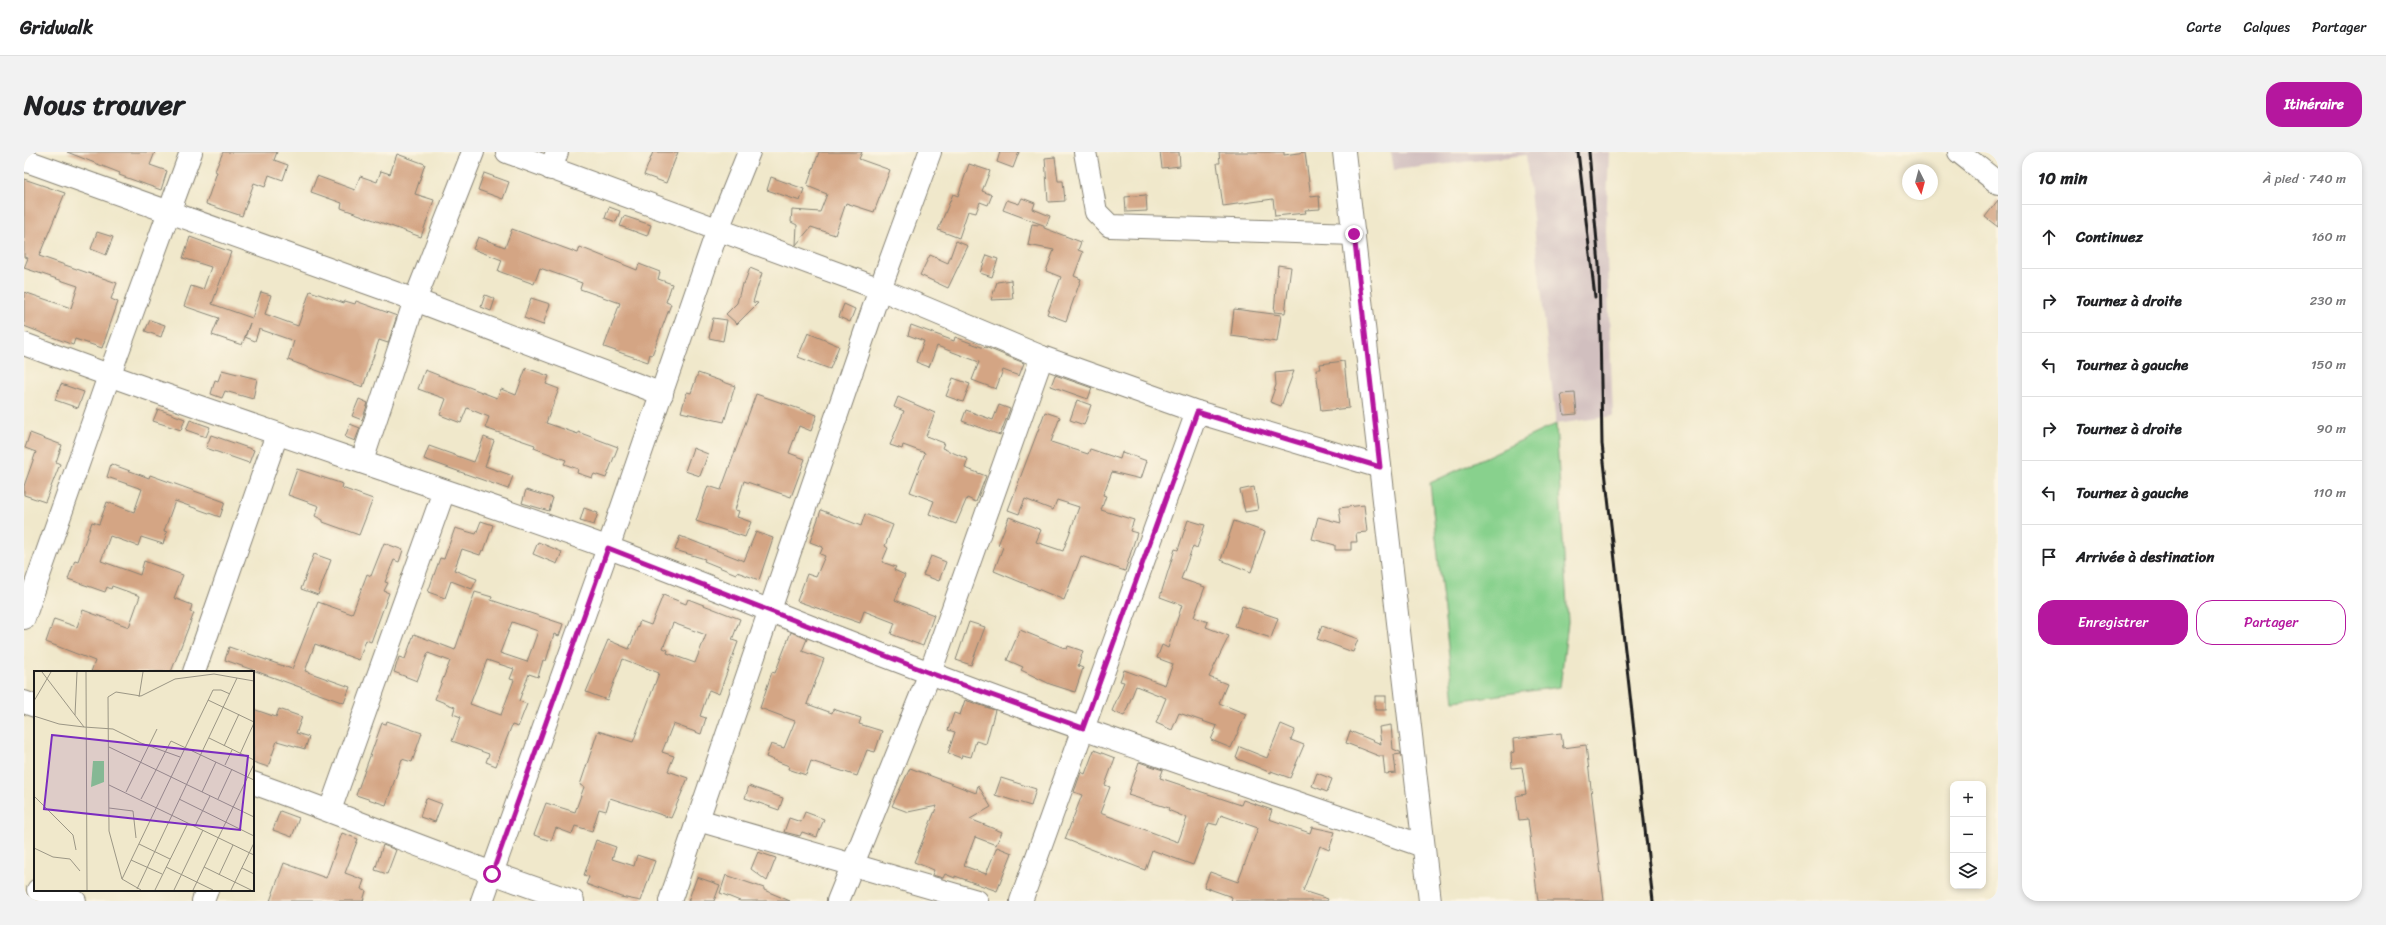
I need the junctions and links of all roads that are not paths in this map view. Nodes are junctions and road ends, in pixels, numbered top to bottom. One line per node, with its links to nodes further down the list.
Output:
1 (191, 152): 12 (street)
2 (473, 152): 16 (street)
3 (507, 152): 10 (street)
4 (749, 152): 13 (street)
5 (930, 152): 15 (street)
6 (1085, 152): 14 (street)
7 (1344, 152): 14 (street)
8 (1959, 152): 11 (street)
9 (24, 160): 12 (street)
10 (554, 161): 13 (street)
11 (1998, 183)
12 (169, 213): 16 (street); 19 (street)
13 (718, 229): 15 (street); 20 (street)
14 (1354, 234): 24 (street)
15 (880, 290): 18 (street); 27 (street)
16 (415, 300): 20 (street); 23 (street)
17 (24, 344): 19 (street)
18 (1042, 357): 21 (street); 30 (street)
19 (109, 376): 22 (street); 28 (street)
20 (662, 394): 26 (street)
21 (1197, 412): 24 (street); 33 (street)
22 (277, 434): 23 (street); 29 (street)
23 (362, 461): 25 (street)
24 (1380, 467): 37 (street)
25 (444, 491): 26 (street); 35 (street)
26 (608, 548): 27 (street); 39 (street)
27 (770, 610): 30 (street); 36 (street)
28 (24, 618)
29 (194, 671)
30 (930, 673): 33 (street); 38 (street)
31 (24, 702): 32 (street)
32 (34, 706)
33 (1083, 728): 37 (street); 51 (street)
34 (254, 783): 35 (street)
35 (330, 810): 39 (street)
36 (698, 820): 38 (street); 48 (street)
37 (1423, 846): 52 (street)
38 (853, 865): 49 (street); 50 (street)
39 (492, 874): 46 (street); 47 (street)
40 (24, 886): 41 (street)
41 (34, 889)
42 (41, 891): 44 (street)
43 (207, 891): 45 (street)
44 (75, 901)
45 (203, 901)
46 (482, 901)
47 (573, 901)
48 (670, 901)
49 (838, 901)
50 (977, 901)
51 (1021, 901)
52 (1430, 901)

